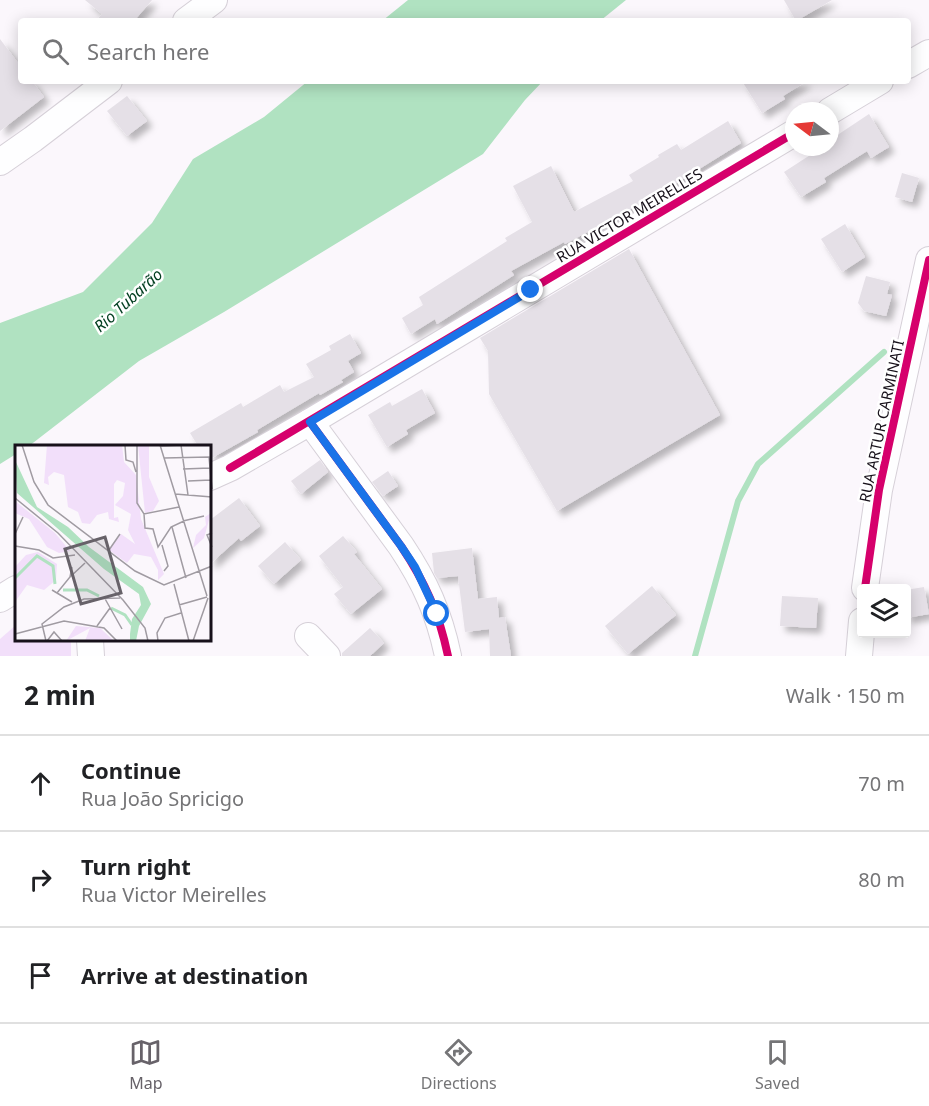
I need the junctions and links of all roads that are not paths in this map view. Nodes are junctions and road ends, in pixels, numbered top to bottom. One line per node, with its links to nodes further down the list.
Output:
1 (214, 0): 2 (street)
2 (190, 18)
3 (929, 53): 4 (street)
4 (911, 63)
5 (105, 84): 9 (street)
6 (875, 84): 7 (street)
7 (839, 106)
8 (785, 138): 11 (street, RUA VICTOR MEIRELLES)
9 (0, 162)
10 (928, 270): 13 (street, RUA ARTUR CARMINATI)
11 (310, 422): 12 (street, RUA VICTOR MEIRELLES); 21 (street)
12 (220, 473)
13 (866, 584)
14 (15, 590): 15 (street)
15 (0, 599)
16 (308, 636): 20 (street)
17 (860, 638): 22 (street)
18 (90, 641): 19 (street)
19 (91, 656)
20 (327, 656)
21 (448, 656)
22 (859, 656)

